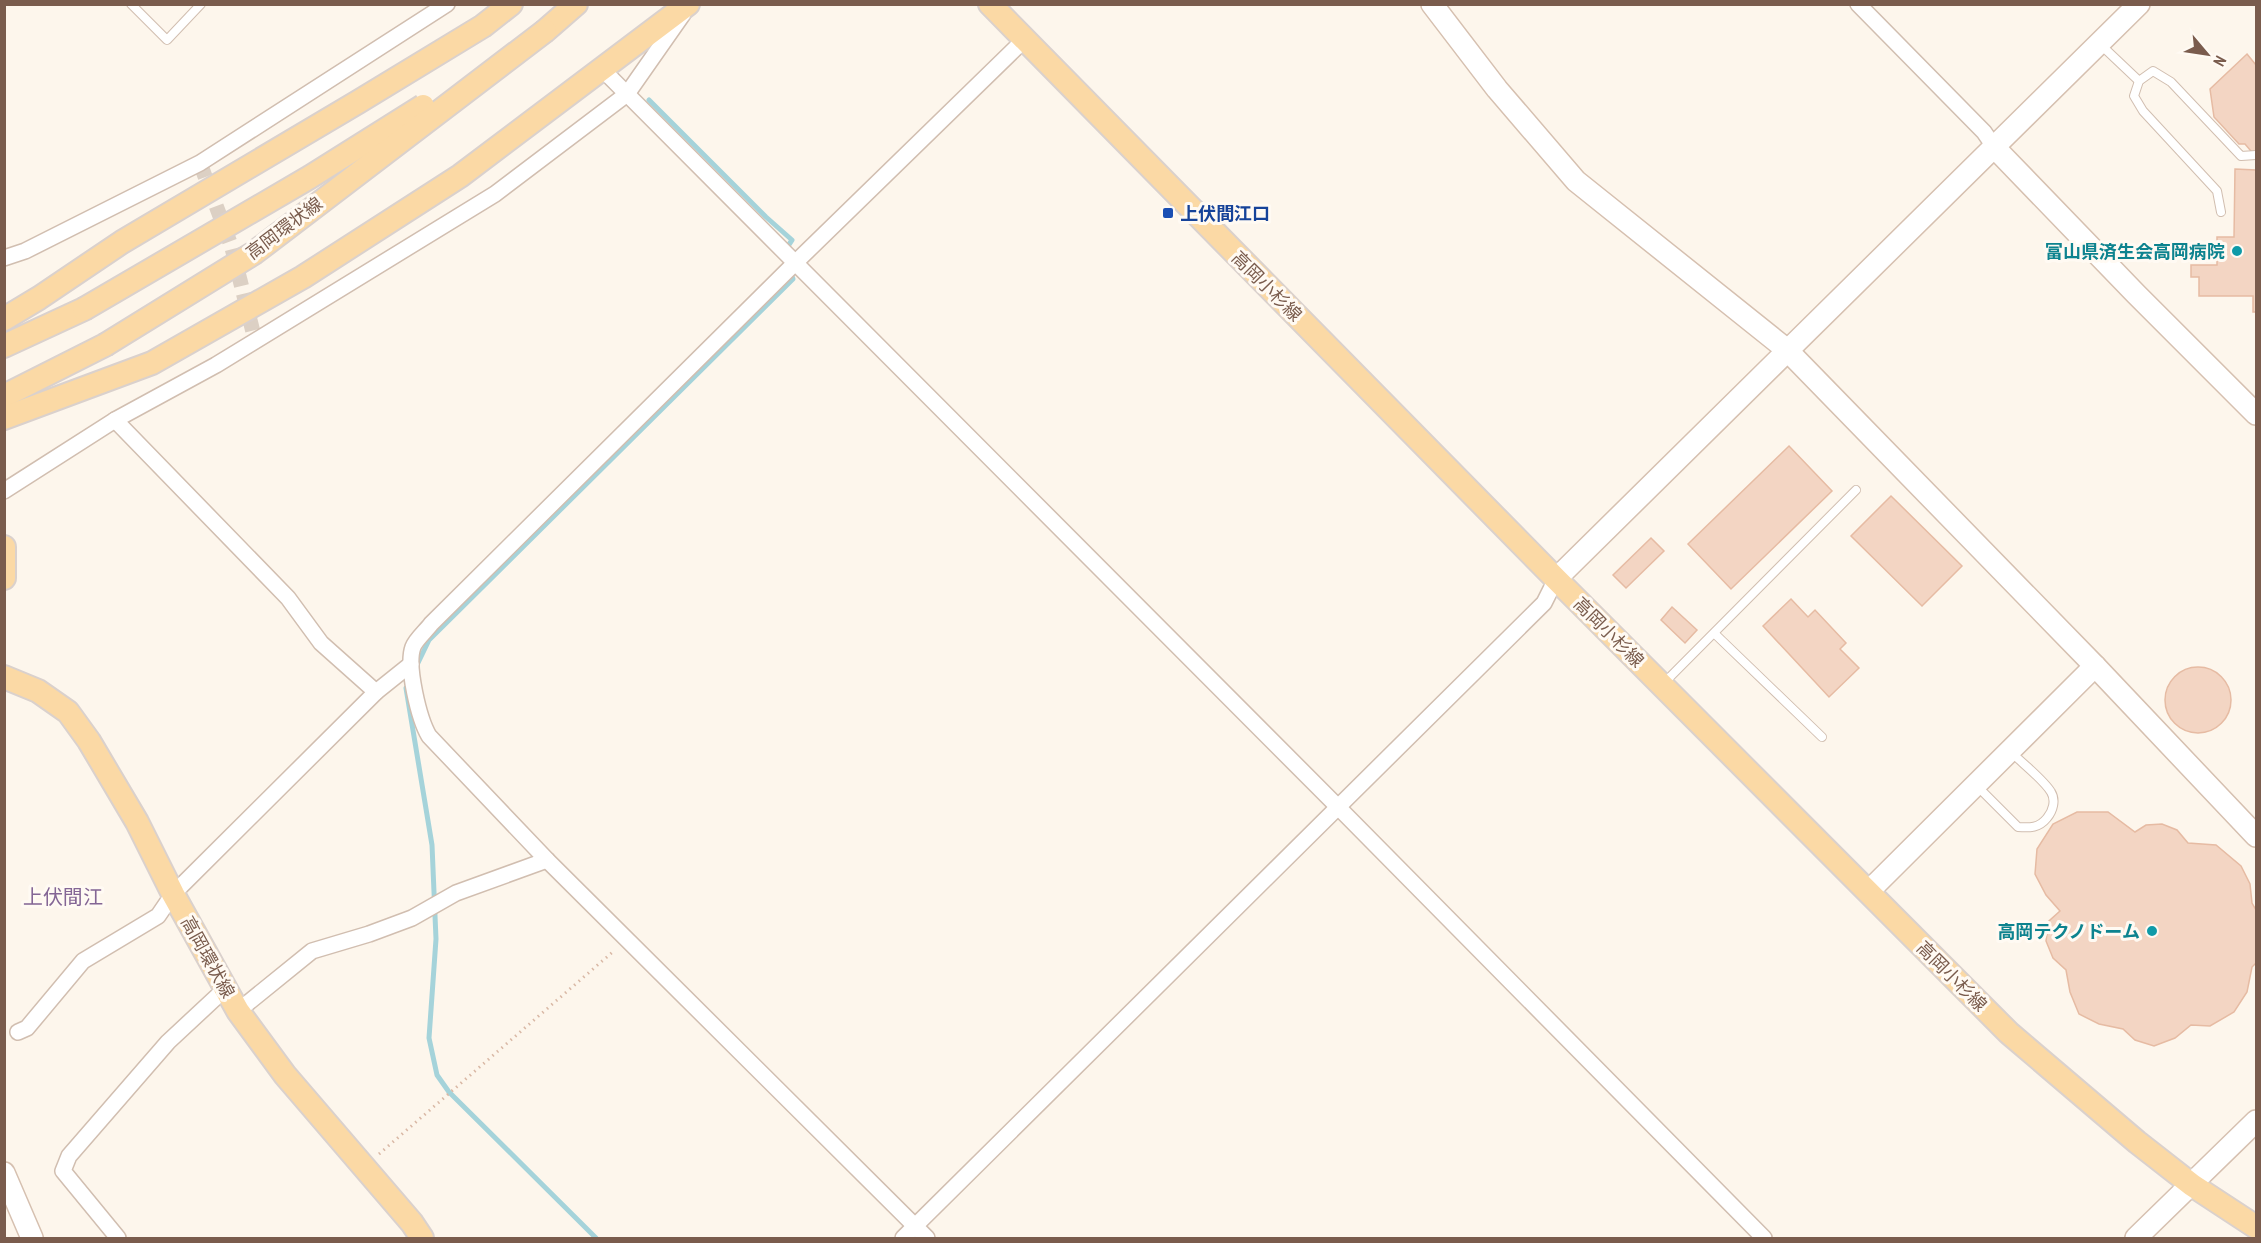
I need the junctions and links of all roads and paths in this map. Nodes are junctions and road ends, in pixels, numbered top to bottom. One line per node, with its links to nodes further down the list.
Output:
1 (131, 4): 2 (lane)
2 (201, 4)
3 (447, 4): 20 (street)
4 (511, 4): 22 (main road)
5 (576, 4): 11 (main road, 高岡環状線)
6 (689, 4): 14 (main road); 16 (street)
7 (990, 4): 12 (main road, 高岡小杉線)
8 (1432, 4): 24 (street)
9 (1858, 4): 17 (street)
10 (2139, 4): 13 (street)
11 (545, 31): 23 (main road, 高岡環状線, bridge); 25 (main road, 高岡環状線, bridge)
12 (1024, 40): 21 (street); 33 (main road, 高岡小杉線)
13 (2100, 44): 15 (lane); 17 (street)
14 (603, 70): 16 (street); 27 (main road)
15 (2139, 81): 18 (lane); 19 (lane)
16 (627, 94): 21 (street); 28 (street)
17 (1995, 148): 24 (street); 26 (street)
18 (2256, 156)
19 (2221, 212)
20 (4, 258)
21 (793, 265): 35 (street); 43 (street)
22 (4, 319)
23 (4, 346)
24 (1786, 350): 33 (street); 36 (street)
25 (4, 396)
26 (2256, 414)
27 (4, 418)
28 (115, 420): 30 (street); 39 (street)
29 (1857, 490): 34 (lane)
30 (4, 491)
31 (4, 547): 32 (main road)
32 (4, 578)
33 (1556, 579): 38 (main road, 高岡小杉線); 43 (street)
34 (1715, 634): 38 (lane); 40 (lane)
35 (411, 665): 39 (street); 45 (street)
36 (2095, 666): 41 (street); 44 (street)
37 (4, 677): 47 (main road, 高岡環状線)
38 (1662, 685): 46 (main road, 高岡小杉線)
39 (376, 692): 47 (street)
40 (1822, 737)
41 (2010, 751): 42 (street); 42 (lane)
42 (1975, 785): 46 (street)
43 (1338, 807): 56 (street); 63 (street)
44 (2256, 836)
45 (548, 860): 48 (street); 50 (street)
46 (1869, 891): 55 (main road, 高岡小杉線)
47 (173, 894): 49 (main road, 高岡環状線); 51 (street)
48 (627, 939): 53 (path); 56 (street)
49 (226, 988): 50 (main road, 高岡環状線); 59 (street)
50 (238, 1011): 53 (main road, 高岡環状線)
51 (18, 1032)
52 (2256, 1121): 55 (street)
53 (364, 1167): 60 (main road, 高岡環状線)
54 (4, 1173): 58 (street)
55 (2192, 1185): 57 (main road, 高岡小杉線); 64 (street)
56 (915, 1226): 61 (street); 62 (street)
57 (2256, 1227)
58 (32, 1238)
59 (118, 1239)
60 (422, 1239)
61 (903, 1239)
62 (927, 1239)
63 (1764, 1239)
64 (2136, 1239)

